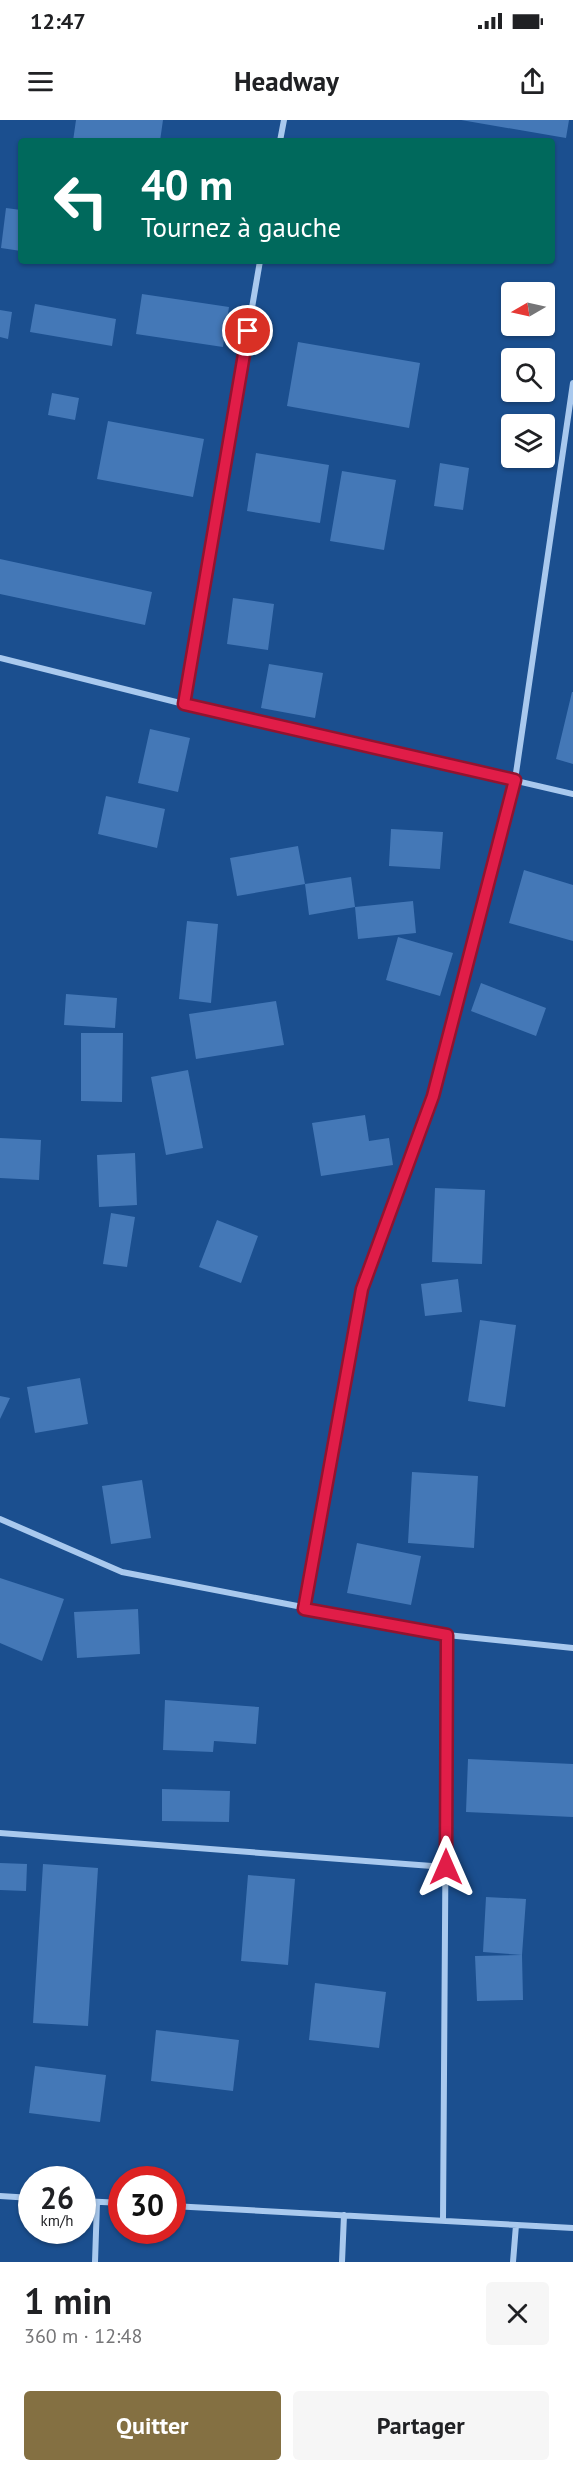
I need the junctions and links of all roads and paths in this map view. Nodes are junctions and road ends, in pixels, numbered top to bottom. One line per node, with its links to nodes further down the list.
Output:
1 (284, 120): 2 (street)
2 (281, 138)
3 (259, 264): 6 (street)
4 (573, 383): 7 (street)
5 (0, 658): 6 (street)
6 (184, 704): 7 (street)
7 (515, 780): 8 (street); 10 (street)
8 (573, 794)
9 (0, 1519): 10 (street)
10 (304, 1609): 11 (street)
11 (447, 1635): 12 (street); 14 (street)
12 (573, 1648)
13 (0, 1833): 14 (street)
14 (446, 1867): 21 (street)
15 (0, 2196): 16 (street)
16 (18, 2197)
17 (98, 2202): 18 (street); 24 (street)
18 (108, 2202)
19 (186, 2207): 20 (street)
20 (344, 2215): 21 (street); 25 (street)
21 (443, 2221): 22 (street)
22 (516, 2225): 23 (street); 26 (street)
23 (573, 2228)
24 (96, 2262)
25 (342, 2262)
26 (513, 2262)

